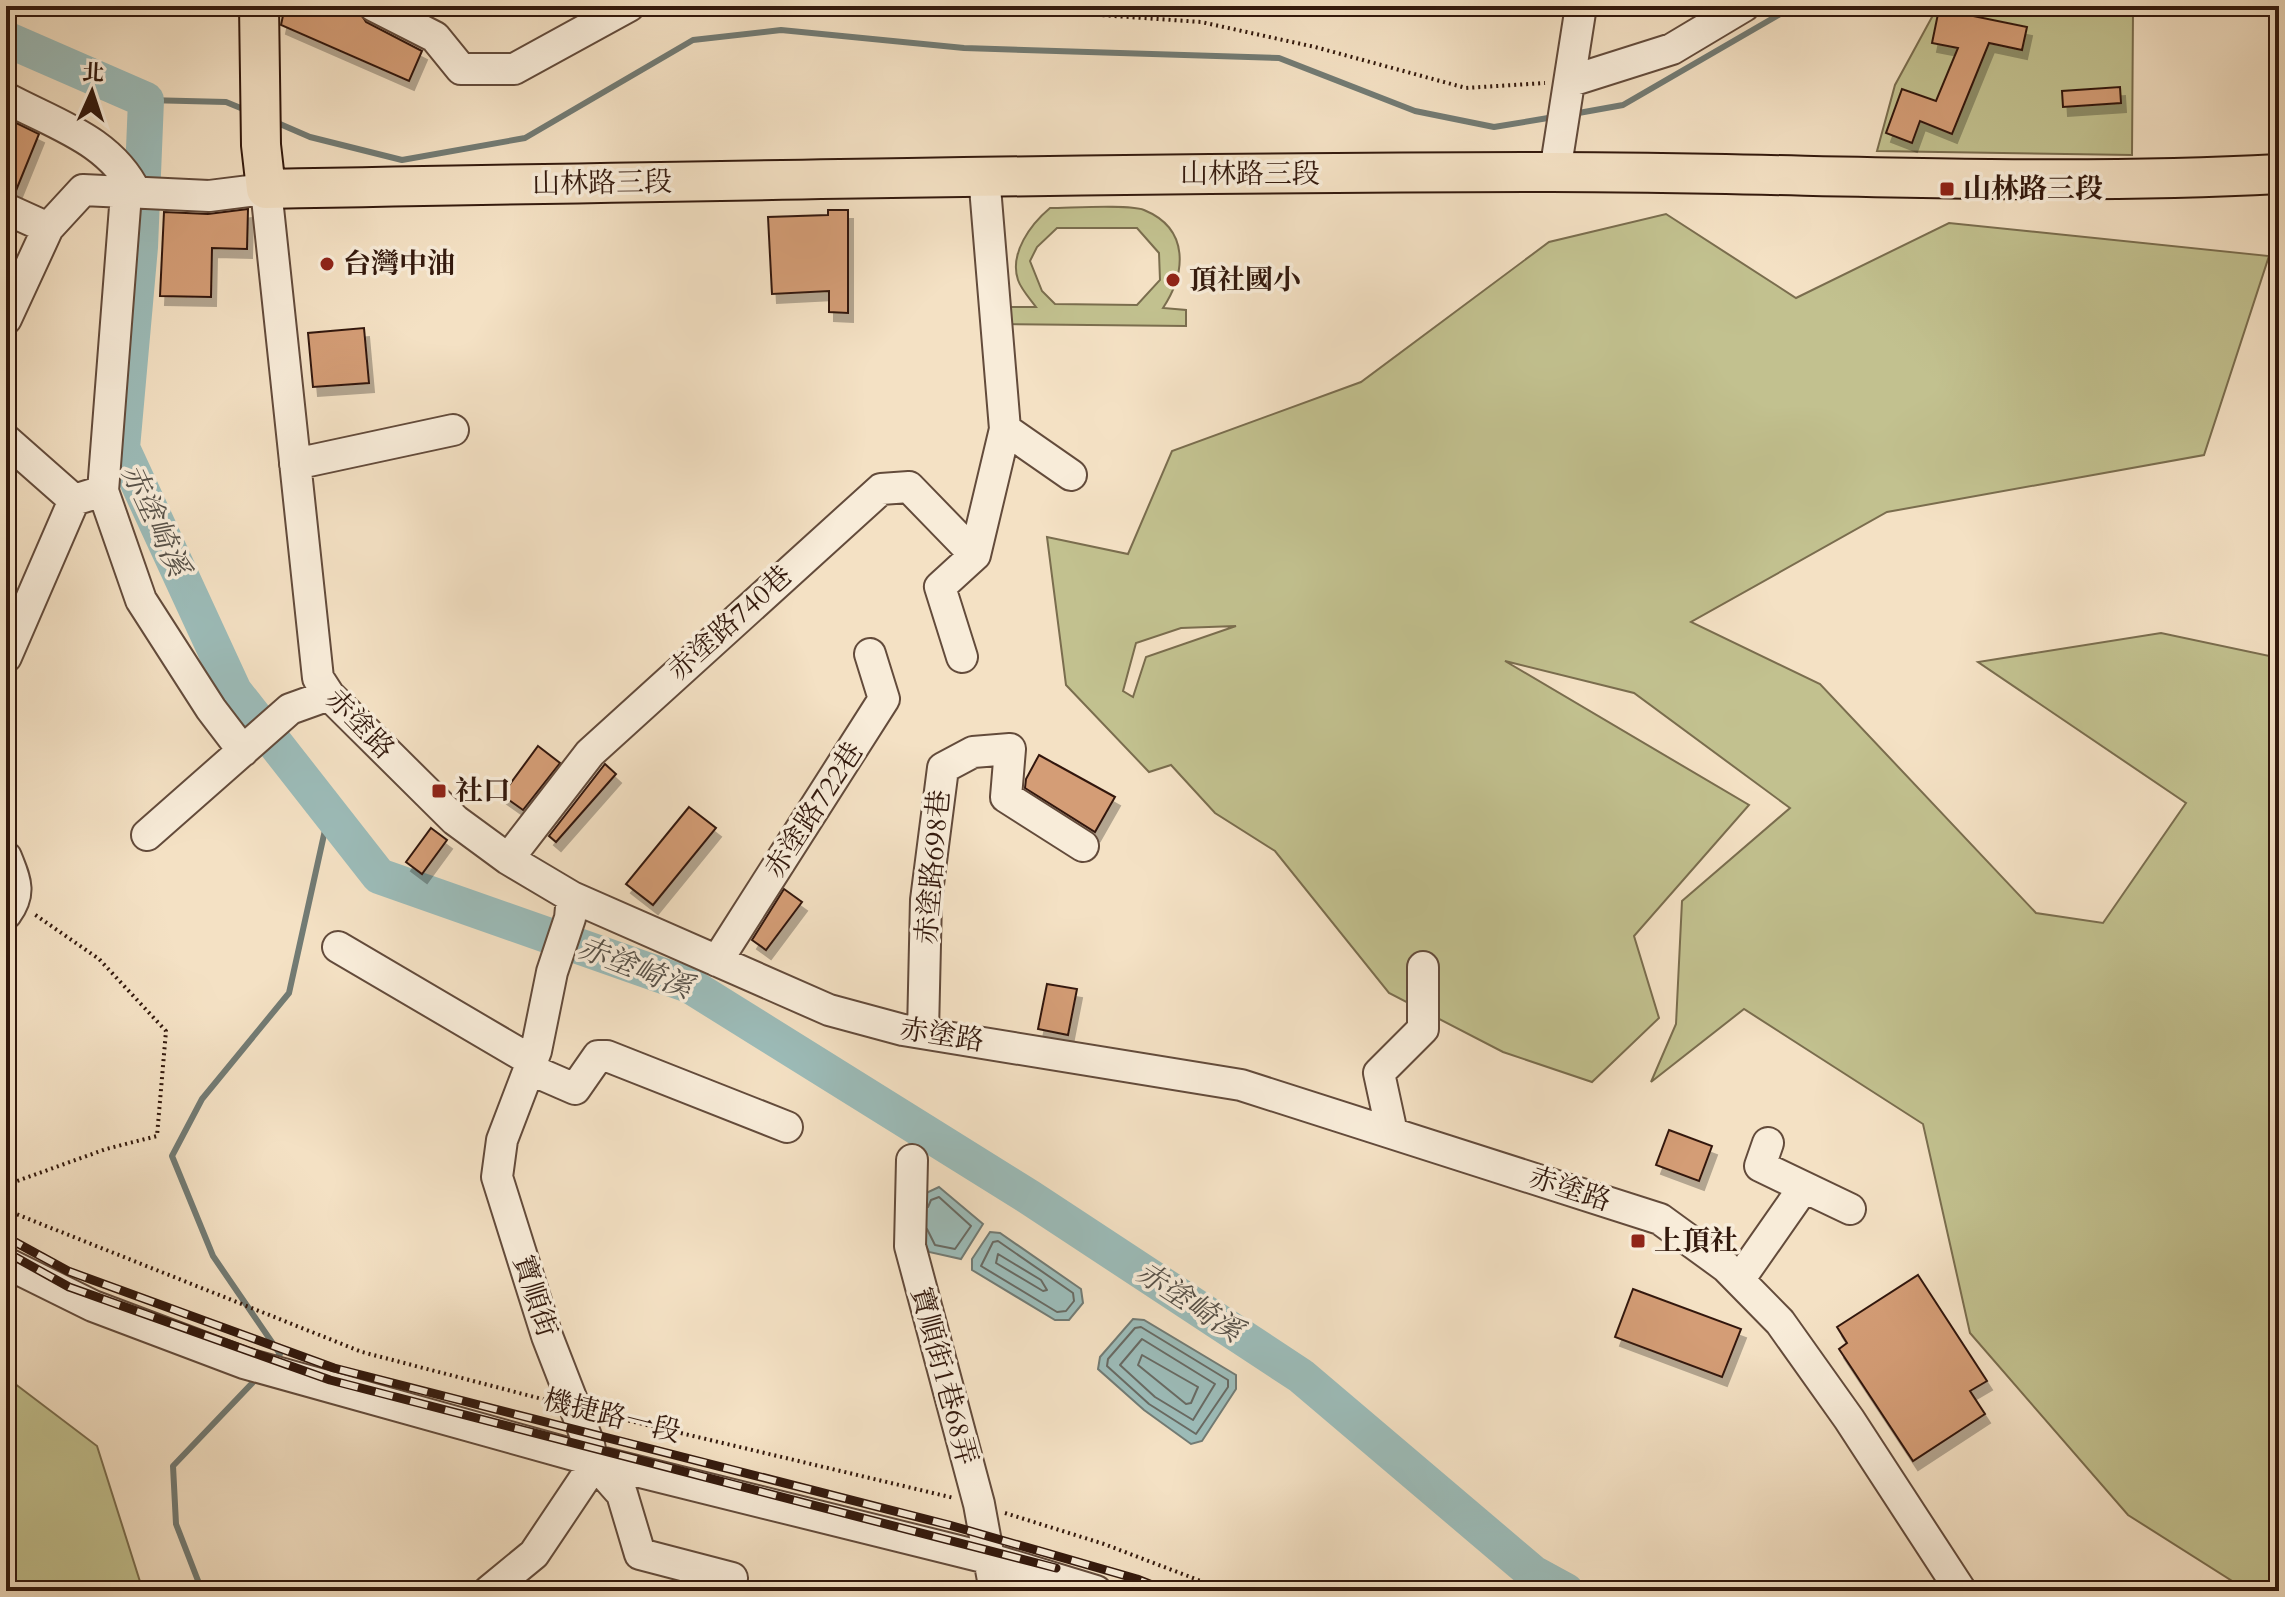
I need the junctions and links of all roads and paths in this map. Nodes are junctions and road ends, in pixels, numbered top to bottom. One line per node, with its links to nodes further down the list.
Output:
1 (259, 6): 12 (main road)
2 (374, 6): 3 (street)
3 (629, 6)
4 (971, 6): 7 (path)
5 (1581, 6): 7 (street)
6 (1744, 6): 7 (street)
7 (1570, 91): 9 (street)
8 (6, 98): 13 (street)
9 (1558, 157): 10 (main road, 山林路三段); 11 (main road, 山林路三段)
10 (2279, 174)
11 (984, 175): 12 (main road, 山林路三段); 17 (street)
12 (266, 189): 13 (street); 20 (street, 赤塗路)
13 (131, 193): 15 (street); 22 (street)
14 (6, 209): 15 (street)
15 (48, 228): 16 (street)
16 (6, 319)
17 (1005, 429): 21 (street); 24 (street)
18 (453, 430): 20 (street)
19 (6, 440): 23 (street)
20 (295, 464): 28 (street, 赤塗路)
21 (1071, 475)
22 (103, 491): 23 (street); 29 (street)
23 (74, 500): 26 (street)
24 (975, 555): 27 (street); 33 (street, 赤塗路740巷)
25 (870, 654): 37 (street, 赤塗路722巷)
26 (6, 657)
27 (962, 657)
28 (329, 695): 29 (street); 33 (street, 赤塗路)
29 (246, 748): 30 (street)
30 (147, 835)
31 (1083, 846): 39 (street, 赤塗路698巷)
32 (6, 857): 34 (street)
33 (508, 859): 35 (street, 赤塗路)
34 (11, 907): 45 (path)
35 (571, 907): 37 (street, 赤塗路); 40 (street, 寶順街)
36 (338, 947): 40 (street)
37 (717, 961): 39 (street, 赤塗路)
38 (1423, 967): 42 (street)
39 (923, 1032): 42 (street, 赤塗路)
40 (531, 1065): 41 (street); 51 (street, 寶順街)
41 (787, 1127)
42 (1392, 1133): 50 (street, 赤塗路)
43 (1768, 1143): 46 (street)
44 (912, 1160): 53 (street, 寶順街1巷68弄)
45 (6, 1185)
46 (1804, 1187): 47 (street); 50 (street)
47 (1850, 1209)
48 (6, 1210): 51 (path, 機捷路一段)
49 (6, 1263): 52 (street, 機捷路一段)
50 (1739, 1280): 60 (street, 赤塗路)
51 (575, 1407): 52 (street, 寶順街); 53 (path, 機捷路一段)
52 (592, 1460): 54 (street, 機捷路一段); 55 (street); 56 (street)
53 (979, 1504): 54 (street, 寶順街1巷68弄); 59 (path, 機捷路一段)
54 (987, 1558): 57 (street, 寶順街1巷68弄); 58 (street, 機捷路一段)
55 (489, 1591)
56 (729, 1591)
57 (995, 1591)
58 (1096, 1591)
59 (1227, 1591)
60 (1961, 1591)

